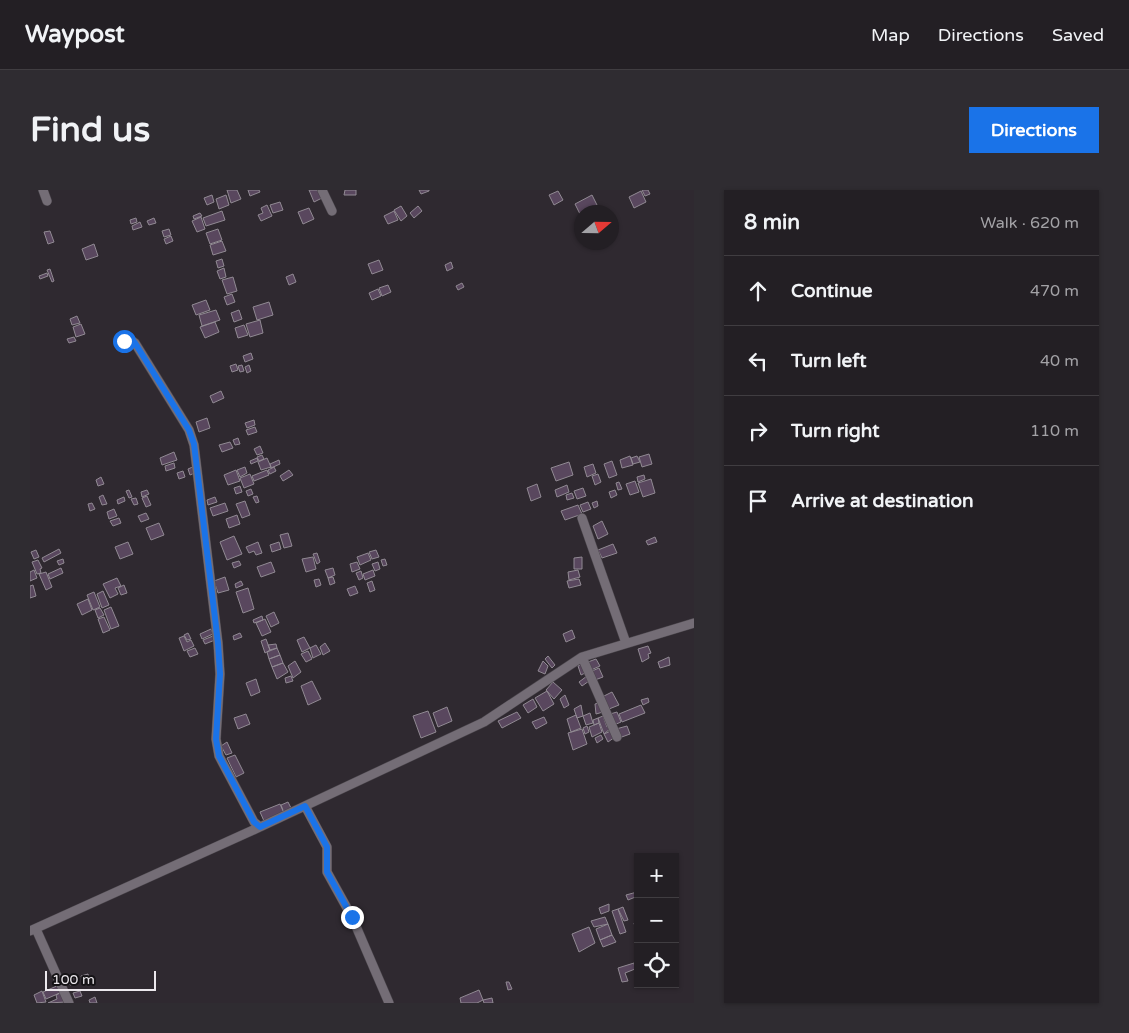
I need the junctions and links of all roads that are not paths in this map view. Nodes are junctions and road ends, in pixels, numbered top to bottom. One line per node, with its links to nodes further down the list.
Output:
1 (43, 190): 3 (street)
2 (322, 190): 4 (street)
3 (47, 201)
4 (332, 211)
5 (124, 341): 12 (street)
6 (582, 518): 8 (street)
7 (694, 623): 8 (street)
8 (626, 642): 9 (street)
9 (582, 657): 10 (street); 11 (street)
10 (617, 737)
11 (305, 806): 12 (street); 15 (street)
12 (260, 827): 13 (street)
13 (33, 930): 14 (street)
14 (69, 1003)
15 (389, 1003)

